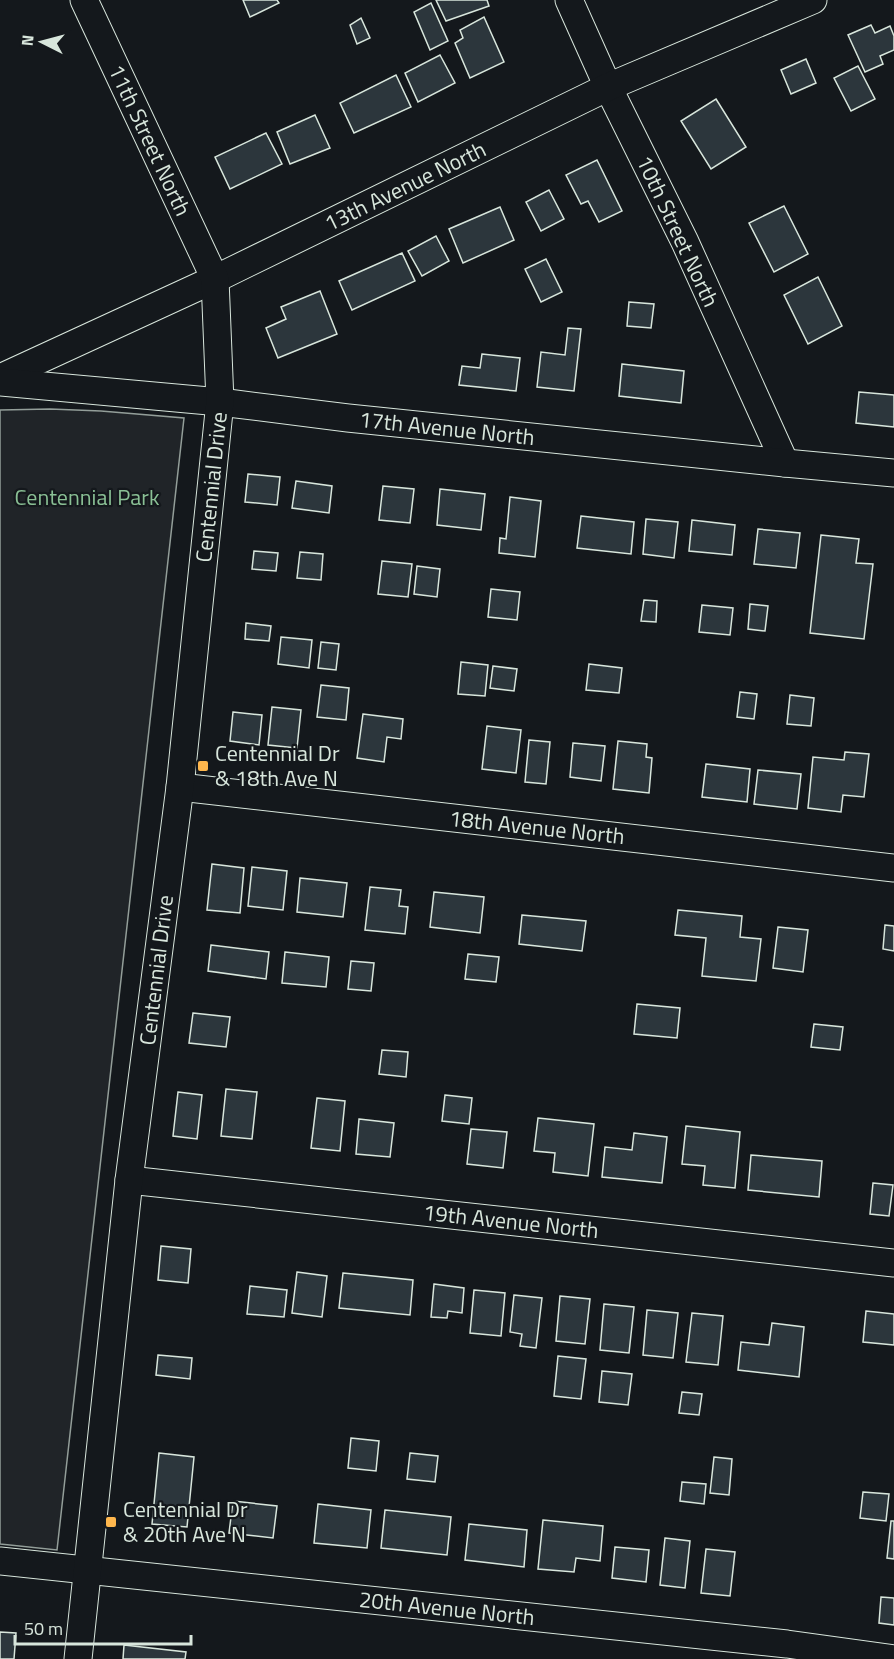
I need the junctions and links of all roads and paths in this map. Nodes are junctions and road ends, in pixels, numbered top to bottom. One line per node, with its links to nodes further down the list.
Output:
1 (84, 0): 5 (street, 11th Street North)
2 (569, 0): 4 (street, 10th Street North)
3 (813, 0): 4 (street, 13th Avenue North)
4 (608, 87): 5 (street, 13th Avenue North); 8 (street, 10th Street North)
5 (215, 279): 6 (street, 13th Avenue North); 7 (street, Centennial Drive)
6 (0, 380): 7 (street, 17th Avenue North)
7 (220, 402): 8 (street, 17th Avenue North); 10 (street, Centennial Drive)
8 (785, 463): 9 (street, 17th Avenue North)
9 (894, 473)
10 (180, 787): 11 (street, 18th Avenue North); 12 (street, Centennial Drive)
11 (894, 868)
12 (129, 1180): 13 (street, 19th Avenue North); 15 (street, Centennial Drive)
13 (894, 1263)
14 (0, 1561): 15 (street, 20th Avenue North)
15 (88, 1570): 16 (street, Centennial Drive); 17 (street, 20th Avenue North)
16 (78, 1659)
17 (894, 1659)

